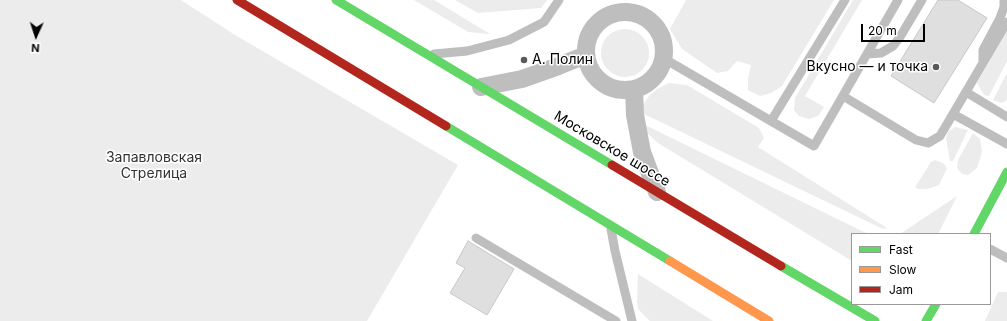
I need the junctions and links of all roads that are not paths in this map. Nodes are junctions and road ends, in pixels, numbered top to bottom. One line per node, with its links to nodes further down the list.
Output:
1 (237, 0): 25 (main road)
2 (336, 0): 11 (main road, Московское шоссе)
3 (559, 0): 11 (lane)
4 (845, 0): 21 (lane)
5 (898, 0): 10 (lane)
6 (922, 0): 10 (lane)
7 (1004, 0): 14 (lane)
8 (609, 7): 12 (street); 13 (street)
9 (1007, 22): 14 (lane)
10 (866, 54): 18 (lane)
11 (426, 55): 15 (main road, Московское шоссе)
12 (586, 55): 15 (street); 16 (street)
13 (663, 58): 16 (street); 21 (lane)
14 (983, 62): 17 (lane)
15 (481, 87): 24 (main road, Московское шоссе)
16 (634, 89): 24 (street)
17 (966, 92): 19 (lane); 20 (lane)
18 (842, 96): 19 (lane); 21 (lane)
19 (953, 114): 22 (lane)
20 (1007, 116)
21 (771, 121)
22 (1007, 144)
23 (1007, 172): 26 (main road)
24 (657, 192): 34 (main road, Московское шоссе)
25 (611, 225): 32 (lane); 33 (main road)
26 (975, 233)
27 (476, 238): 31 (lane)
28 (991, 250): 29 (lane)
29 (1007, 258)
30 (935, 305): 35 (main road)
31 (616, 321)
32 (632, 321)
33 (769, 321)
34 (875, 321)
35 (926, 321)

